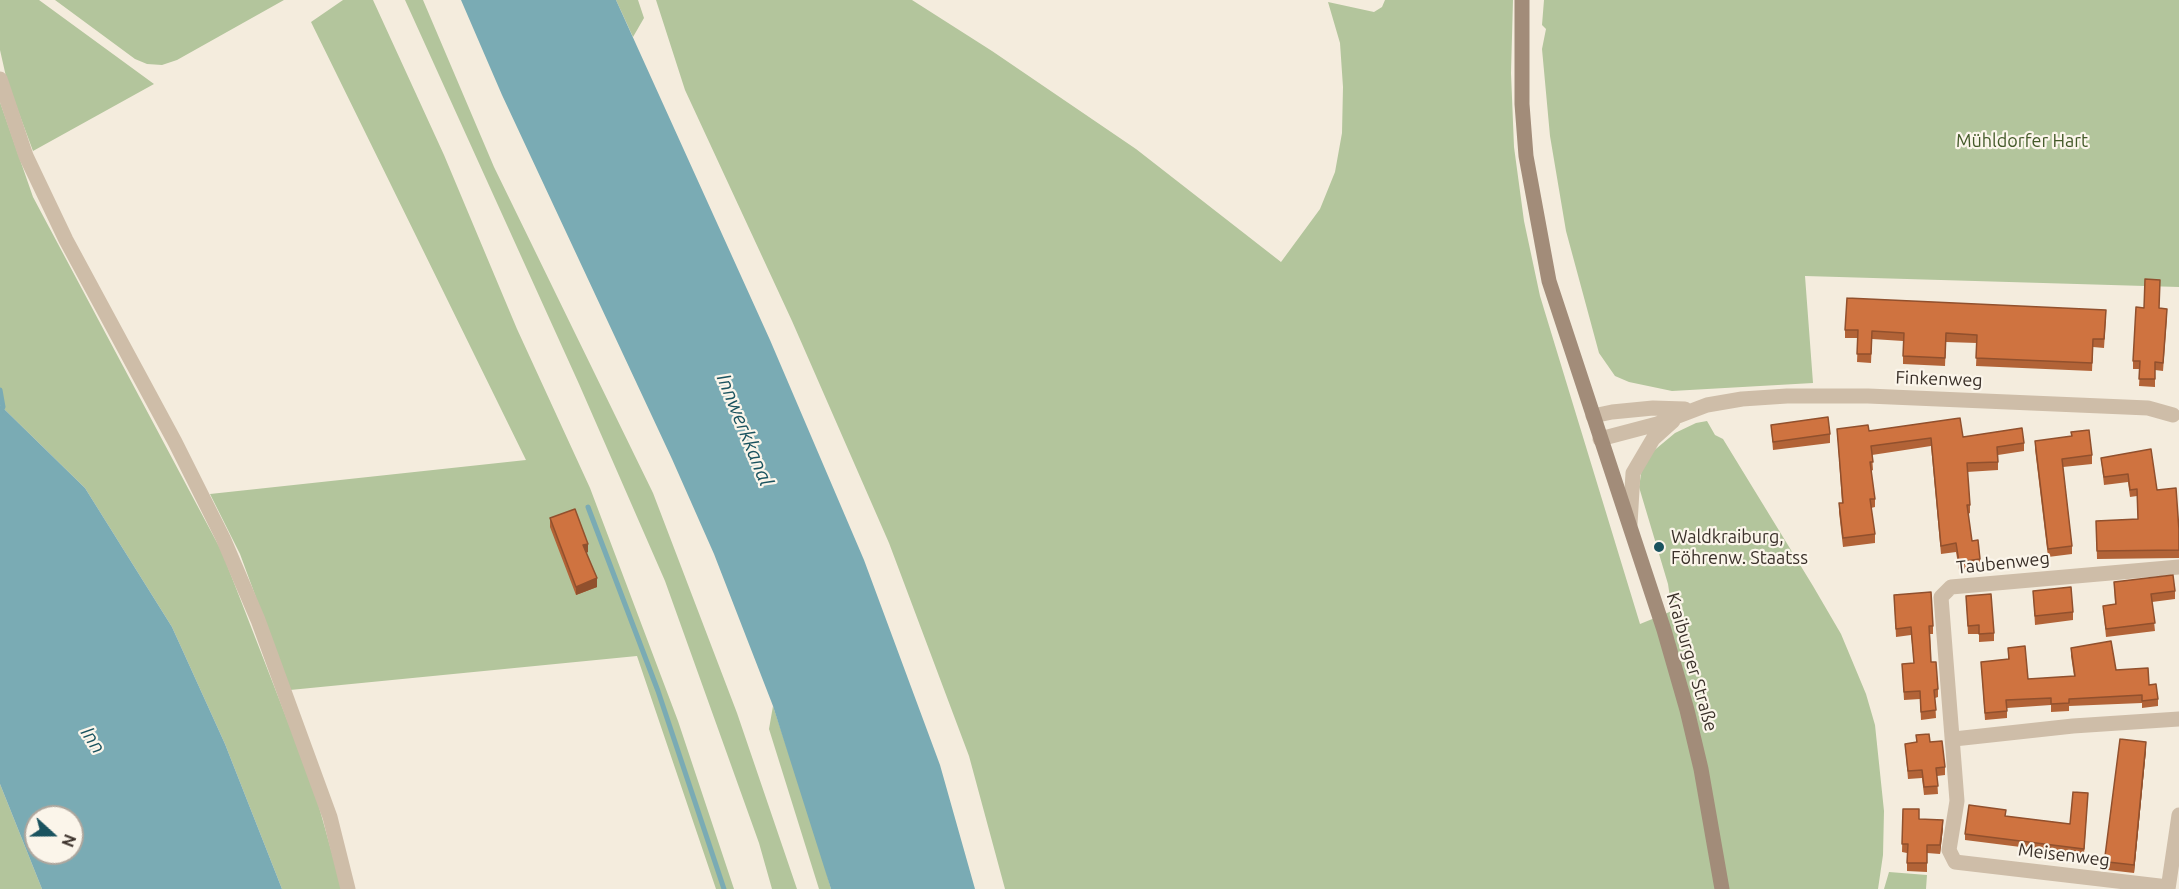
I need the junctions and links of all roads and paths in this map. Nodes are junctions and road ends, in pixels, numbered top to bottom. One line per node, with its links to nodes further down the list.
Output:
1 (1522, 0): 5 (main road, Kraiburger Straße)
2 (0, 78): 14 (street)
3 (1686, 412): 4 (street, Finkenweg); 5 (street, Finkenweg); 6 (street, Finkenweg); 7 (street)
4 (2177, 415)
5 (1593, 416): 6 (main road, Kraiburger Straße)
6 (1600, 439): 7 (main road, Kraiburger Straße)
7 (1630, 527): 15 (main road, Kraiburger Straße)
8 (2179, 567): 10 (street, Taubenweg)
9 (2179, 719): 10 (street)
10 (1954, 739): 12 (street, Taubenweg)
11 (2179, 815): 13 (street, Meisenweg)
12 (1955, 862): 13 (street, Meisenweg)
13 (2168, 888)
14 (348, 889)
15 (1722, 889)

